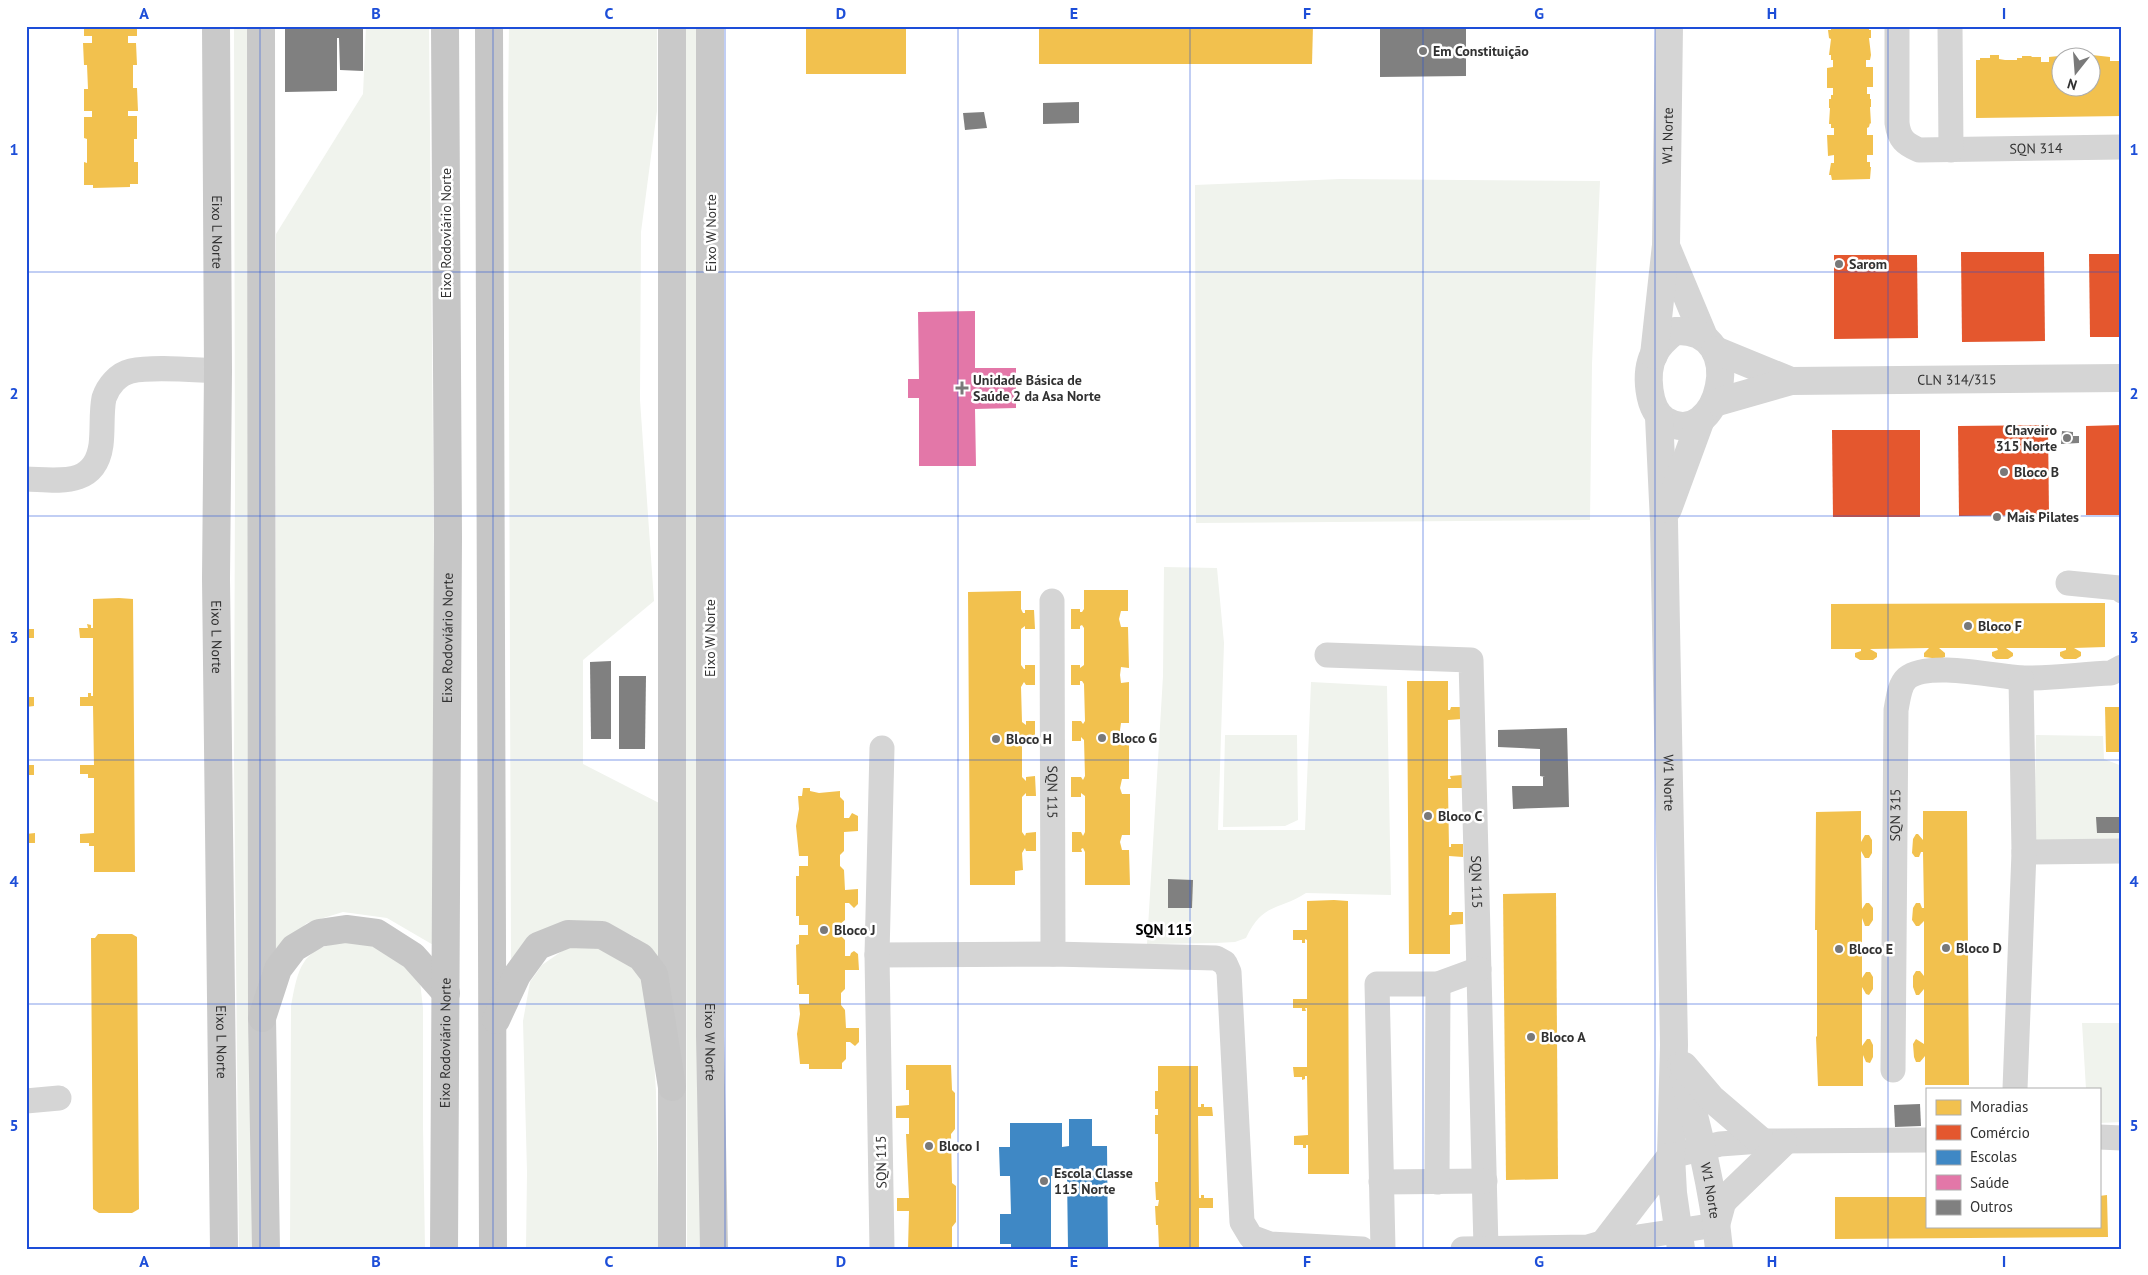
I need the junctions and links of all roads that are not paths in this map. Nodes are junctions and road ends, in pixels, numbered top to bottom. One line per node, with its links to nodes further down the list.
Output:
1 (216, 26): 15 (main road, Eixo L Norte)
2 (261, 26): 36 (main road)
3 (446, 26): 35 (highway, Eixo Rodoviário Norte)
4 (490, 26): 37 (highway)
5 (672, 26): 40 (main road)
6 (710, 26): 62 (main road, Eixo W Norte)
7 (1668, 26): 12 (street, W1 Norte)
8 (1897, 26): 11 (street, SQN 314)
9 (1950, 26): 11 (street)
10 (2122, 148): 11 (street, SQN 314)
11 (1951, 150)
12 (1666, 245): 13 (street, W1 Norte); 14 (street, W1 Norte)
13 (1710, 343): 14 (street); 17 (street, CLN 314/315); 18 (street)
14 (1654, 355): 19 (street)
15 (218, 371): 20 (street); 57 (main road, Eixo L Norte)
16 (2122, 378): 17 (street, CLN 314/315)
17 (1792, 381): 18 (street, CLN 314/315)
18 (1707, 412): 19 (street); 21 (street, W1 Norte)
19 (1659, 416): 21 (street, W1 Norte)
20 (26, 479)
21 (1664, 522): 38 (street, W1 Norte)
22 (2068, 583): 23 (street)
23 (2122, 591)
24 (1052, 601): 31 (street, SQN 115)
25 (1327, 655): 33 (street, SQN 115)
26 (2122, 667): 27 (street, SQN 315)
27 (2021, 678): 30 (street); 39 (street, SQN 315)
28 (882, 748): 32 (street, SQN 115)
29 (2122, 851): 30 (street)
30 (2024, 852): 41 (street)
31 (1053, 954): 32 (street); 64 (street)
32 (877, 955): 63 (street, SQN 115)
33 (1479, 969): 34 (street); 50 (street, SQN 115)
34 (1438, 984): 51 (street); 52 (street)
35 (446, 993): 36 (highway); 59 (highway, Eixo Rodoviário Norte)
36 (262, 1018): 58 (main road)
37 (492, 1029): 40 (highway); 60 (highway)
38 (1677, 1054): 47 (street); 48 (street, W1 Norte); 49 (street, W1 Norte)
39 (1893, 1070)
40 (672, 1087): 61 (main road)
41 (2015, 1088)
42 (59, 1098): 43 (street)
43 (26, 1101)
44 (2100, 1138): 45 (street)
45 (2122, 1138)
46 (1926, 1140): 47 (street)
47 (1772, 1142): 48 (street); 53 (street)
48 (1702, 1148): 49 (street); 53 (street, W1 Norte)
49 (1671, 1156): 54 (street, W1 Norte); 55 (street)
50 (1485, 1181): 52 (street); 56 (street, SQN 115)
51 (1381, 1182): 52 (street); 65 (street)
52 (1437, 1182)
53 (1717, 1237): 54 (street)
54 (1680, 1240): 55 (street)
55 (1616, 1245): 56 (street)
56 (1486, 1248): 66 (street)
57 (224, 1249)
58 (266, 1249)
59 (444, 1249)
60 (493, 1249)
61 (672, 1249)
62 (714, 1249)
63 (882, 1249)
64 (1362, 1249)
65 (1383, 1249)
66 (1463, 1249)

